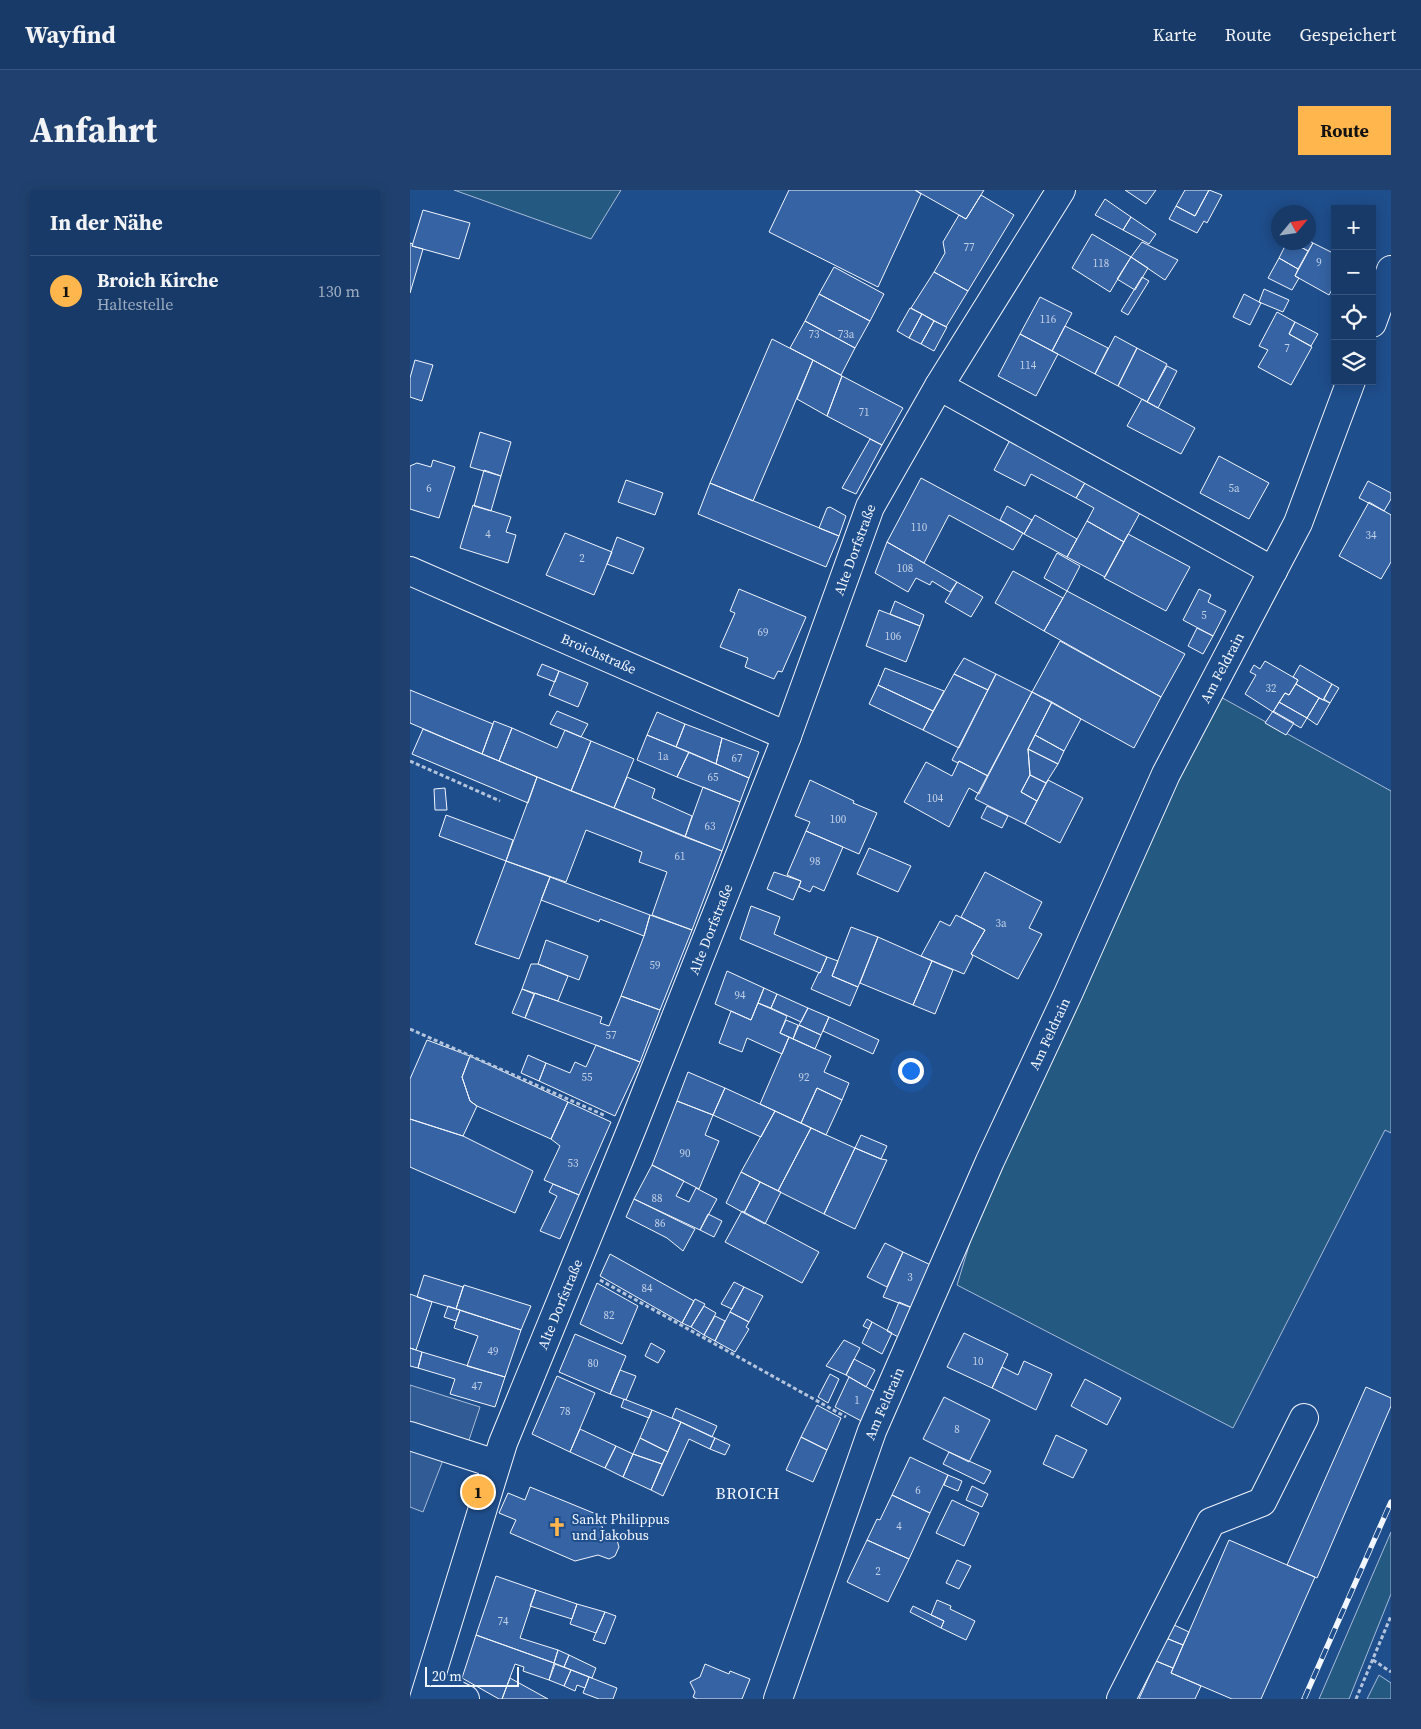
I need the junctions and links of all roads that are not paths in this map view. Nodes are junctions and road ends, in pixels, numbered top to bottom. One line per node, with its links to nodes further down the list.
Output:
1 (1061, 190): 5 (street, Alte Dorfstraße)
2 (1389, 284): 3 (street)
3 (1376, 314)
4 (1350, 385): 7 (street, Am Feldrain)
5 (939, 386): 7 (street); 8 (street, Alte Dorfstraße)
6 (410, 571): 8 (street, Broichstraße)
7 (1273, 571): 14 (street, Am Feldrain)
8 (786, 736): 11 (street, Alte Dorfstraße)
9 (1304, 1418): 15 (street)
10 (410, 1436): 11 (street)
11 (496, 1464): 12 (street, Alte Dorfstraße)
12 (427, 1691): 13 (street)
13 (465, 1699)
14 (778, 1699)
15 (1121, 1699)

